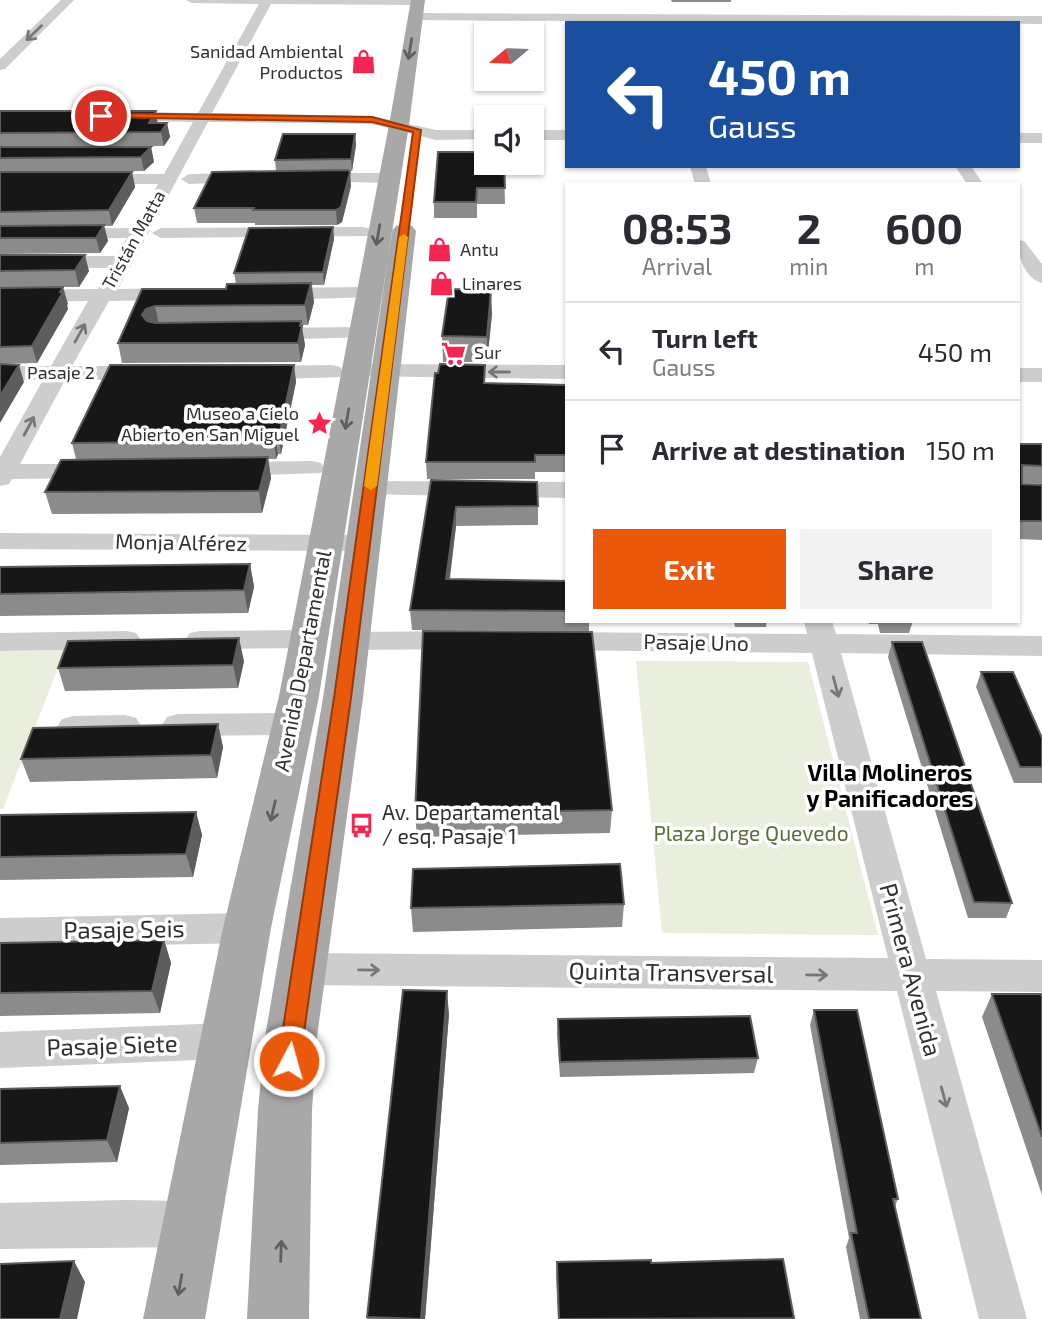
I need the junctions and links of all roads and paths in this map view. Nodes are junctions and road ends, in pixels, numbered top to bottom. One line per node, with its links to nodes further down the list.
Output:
1 (68, 0): 11 (street, one-way to 11)
2 (192, 0): 3 (street)
3 (267, 0): 5 (street); 13 (street, Tristán Matta)
4 (652, 6): 9 (street)
5 (422, 7): 9 (street); 14 (main road, Avenida Departamental)
6 (1029, 8): 8 (street)
7 (847, 9): 10 (street)
8 (1042, 19): 10 (street)
9 (660, 20): 10 (street)
10 (858, 21)
11 (0, 66)
12 (94, 116): 13 (street)
13 (211, 117): 14 (street); 24 (street, Tristán Matta); 24 (street, Tristán Matta)
14 (408, 127): 15 (street); 20 (main road, Avenida Departamental)
15 (474, 135)
16 (544, 135): 17 (street)
17 (565, 135)
18 (1020, 138): 19 (street)
19 (1042, 138)
20 (404, 174): 22 (street); 36 (main road, Avenida Departamental, one-way to 36); 44 (main road, Avenida Departamental)
21 (268, 178): 24 (street)
22 (294, 178)
23 (77, 179): 24 (street)
24 (181, 182): 27 (street, Tristán Matta)
25 (173, 211): 28 (street, Tristán Matta)
26 (362, 232): 28 (street)
27 (139, 233): 29 (street); 33 (street, Tristán Matta)
28 (162, 233): 31 (street, Tristán Matta)
29 (0, 234)
30 (1020, 247): 35 (street)
31 (151, 253)
32 (0, 262): 33 (street)
33 (123, 262): 39 (street, Tristán Matta)
34 (140, 274): 40 (street, Tristán Matta)
35 (1042, 277)
36 (369, 293): 38 (street); 42 (main road, Avenida Departamental)
37 (198, 294): 40 (street)
38 (253, 294)
39 (104, 295): 40 (street); 41 (street); 47 (street, Tristán Matta, one-way to 39)
40 (129, 295)
41 (0, 296)
42 (362, 333): 43 (street); 44 (main road, Avenida Departamental)
43 (237, 334)
44 (358, 372): 45 (street, one-way to 44); 49 (street); 56 (main road, Avenida Departamental); 60 (main road, Avenida Departamental, one-way to 60)
45 (565, 372)
46 (0, 373): 47 (street, Pasaje 2)
47 (58, 373): 48 (street, Pasaje 2); 55 (street, Tristán Matta, one-way to 47)
48 (167, 373)
49 (235, 373)
50 (1020, 375): 51 (street)
51 (1042, 375)
52 (312, 468): 53 (street)
53 (211, 470)
54 (114, 471): 55 (street)
55 (1, 475)
56 (370, 489): 57 (street); 59 (main road, Avenida Departamental)
57 (565, 490)
58 (0, 541): 60 (street, Monja Alférez)
59 (362, 543): 60 (street, Monja Alférez); 62 (main road, Avenida Departamental)
60 (325, 544): 62 (main road, Avenida Departamental)
61 (821, 633): 64 (street, Pasaje Uno); 66 (street, Pasaje Uno); 72 (street, Primera Avenida, one-way to 72)
62 (329, 640): 63 (street); 65 (street); 67 (main road, Avenida Departamental); 71 (main road, Avenida Departamental)
63 (489, 640)
64 (531, 641)
65 (0, 642)
66 (1042, 646)
67 (293, 724): 68 (street); 69 (main road, Avenida Departamental, one-way to 69)
68 (73, 727)
69 (247, 928): 70 (street, Pasaje Seis); 74 (main road, Avenida Departamental)
70 (0, 933)
71 (301, 970): 72 (street, Quinta Transversal, one-way to 72); 79 (main road, Avenida Departamental, one-way to 71)
72 (911, 975): 73 (street, Quinta Transversal); 80 (street, Primera Avenida, one-way to 80)
73 (1042, 976)
74 (225, 1041): 75 (street, Pasaje Siete); 76 (main road, Avenida Departamental)
75 (0, 1050)
76 (191, 1224): 77 (street); 78 (main road, Avenida Departamental, one-way to 78)
77 (0, 1226)
78 (174, 1319)
79 (278, 1319)
80 (1003, 1319)

